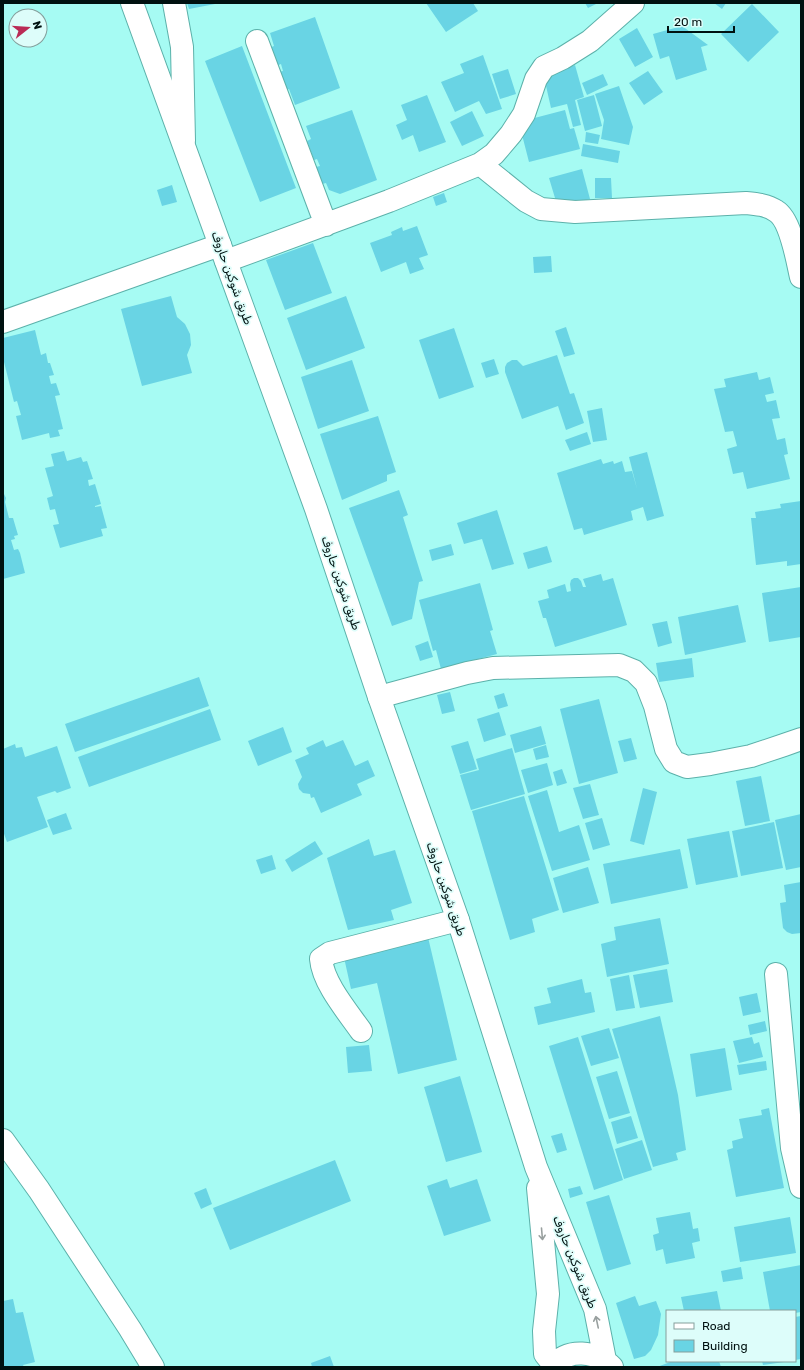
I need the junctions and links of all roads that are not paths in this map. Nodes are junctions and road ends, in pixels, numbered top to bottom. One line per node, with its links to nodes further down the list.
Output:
1 (132, 3): 5 (street, طريق شوكين حاروف)
2 (174, 3): 5 (street)
3 (633, 3): 6 (street)
4 (257, 41): 7 (street)
5 (184, 144): 8 (street, طريق شوكين حاروف)
6 (480, 164): 7 (street); 9 (street)
7 (326, 225): 8 (street)
8 (223, 253): 10 (street); 11 (street, طريق شوكين حاروف)
9 (801, 277)
10 (3, 322)
11 (379, 697): 12 (street); 13 (street, طريق شوكين حاروف)
12 (801, 738)
13 (458, 920): 15 (street); 17 (street, طريق شوكين حاروف)
14 (776, 974): 18 (street)
15 (361, 1031)
16 (3, 1140): 21 (street)
17 (536, 1167): 19 (street, طريق شوكين حاروف, one-way to 17); 20 (street, طريق شوكين حاروف, one-way to 20)
18 (801, 1187)
19 (609, 1364): 20 (street)
20 (553, 1366)
21 (153, 1367)

